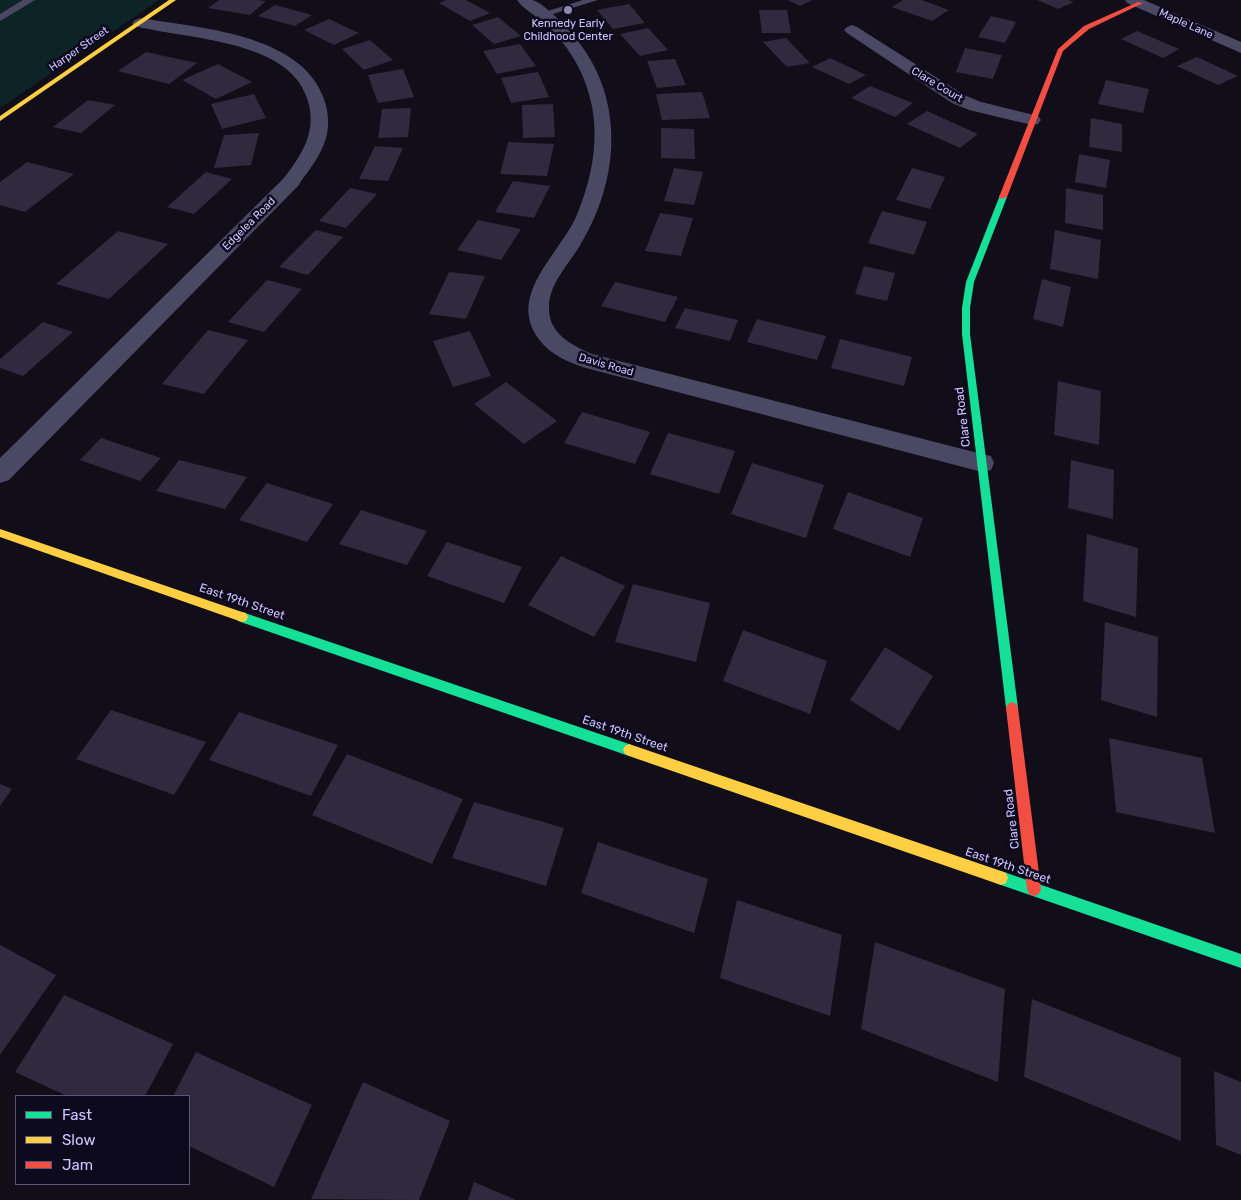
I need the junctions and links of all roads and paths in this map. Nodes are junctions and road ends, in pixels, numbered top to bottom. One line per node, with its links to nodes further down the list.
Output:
1 (30, 0): 7 (lane)
2 (173, 0): 8 (street, Harper Street)
3 (524, 0): 6 (street, Davis Road)
4 (594, 0): 6 (lane)
5 (1136, 2): 10 (street, Maple Lane); 12 (street, Clare Road)
6 (544, 14): 13 (street, Davis Road)
7 (0, 18)
8 (140, 23): 11 (street, Harper Street); 14 (street, Edgelea Road)
9 (852, 30): 12 (street, Clare Court)
10 (1241, 48)
11 (0, 119)
12 (1032, 120): 13 (street, Clare Road)
13 (982, 463): 16 (street, Clare Road)
14 (0, 473)
15 (0, 533): 16 (street, East 19th Street)
16 (1034, 889): 17 (street, East 19th Street)
17 (1241, 961)

